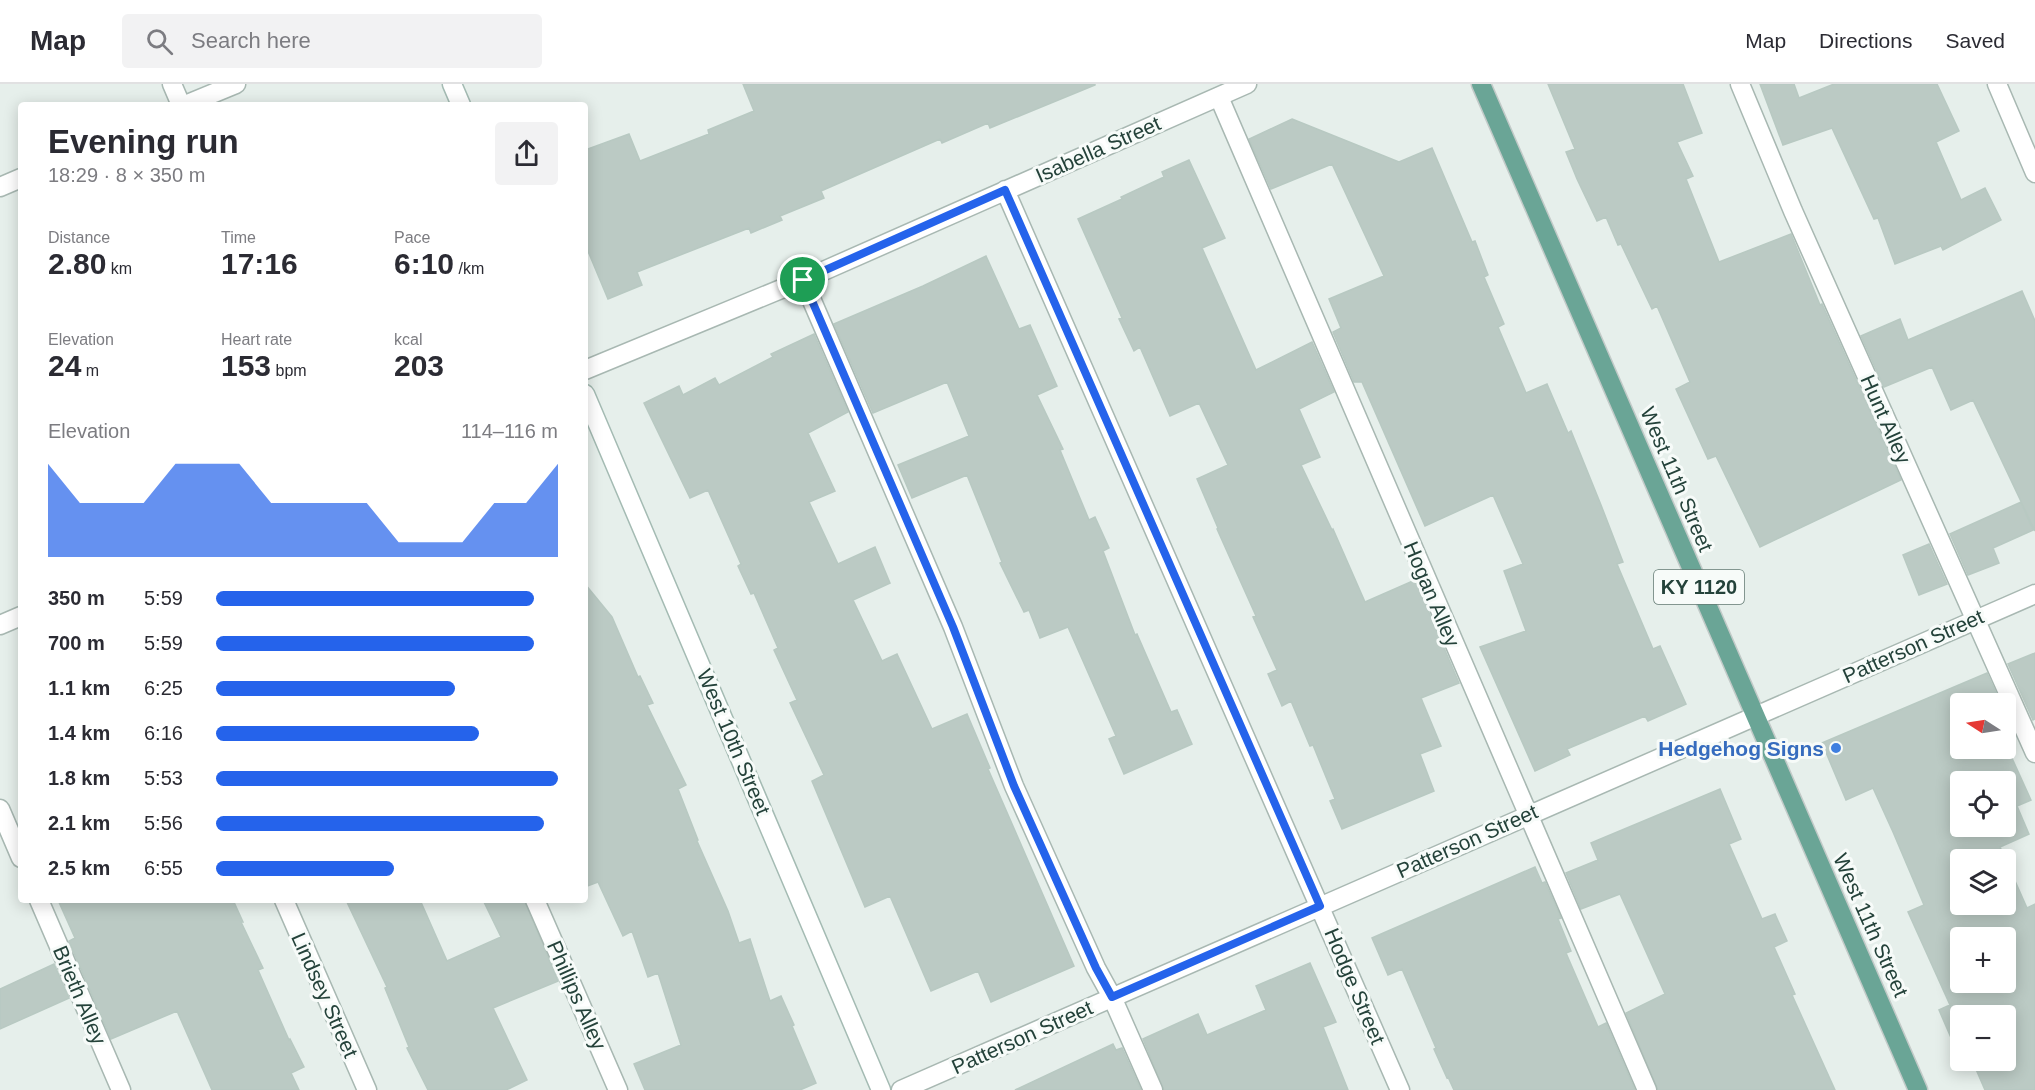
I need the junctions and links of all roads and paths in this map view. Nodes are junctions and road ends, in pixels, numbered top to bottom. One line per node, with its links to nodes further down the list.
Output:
1 (172, 84): 9 (street)
2 (236, 84): 10 (street)
3 (452, 84): 11 (street)
4 (1247, 84): 8 (street, Isabella Street)
5 (1481, 84): 23 (main road, West 11th Street / KY 1120)
6 (1740, 84): 21 (street, Hunt Alley)
7 (1997, 84): 12 (street)
8 (1219, 97): 15 (street, Isabella Street); 26 (street, Hogan Alley)
9 (181, 102)
10 (191, 102)
11 (460, 102)
12 (2035, 173)
13 (18, 179): 14 (street)
14 (0, 187)
15 (1005, 190): 16 (street, Isabella Street); 31 (street, Hodge Street)
16 (803, 280): 17 (street, Isabella Street); 32 (street)
17 (588, 369)
18 (588, 401): 36 (street, West 10th Street)
19 (2035, 594): 21 (street, Patterson Street)
20 (18, 617): 22 (street)
21 (1976, 619): 23 (street, Patterson Street); 24 (street, Hunt Alley)
22 (0, 625)
23 (1755, 715): 26 (street, Patterson Street); 41 (main road, West 11th Street / KY 1120)
24 (2035, 753)
25 (0, 809): 27 (street)
26 (1528, 815): 31 (street, Patterson Street); 40 (street, Hogan Alley)
27 (18, 851)
28 (40, 903): 33 (street, Brieth Alley)
29 (285, 903): 34 (street, Lindsey Street)
30 (536, 903): 35 (street, Phillips Alley)
31 (1320, 906): 32 (street, Patterson Street); 39 (street, Hodge Street)
32 (1112, 997): 37 (street, Patterson Street); 38 (street)
33 (121, 1090)
34 (367, 1090)
35 (618, 1090)
36 (881, 1090)
37 (901, 1090)
38 (1153, 1090)
39 (1400, 1090)
40 (1647, 1090)
41 (1918, 1090)

